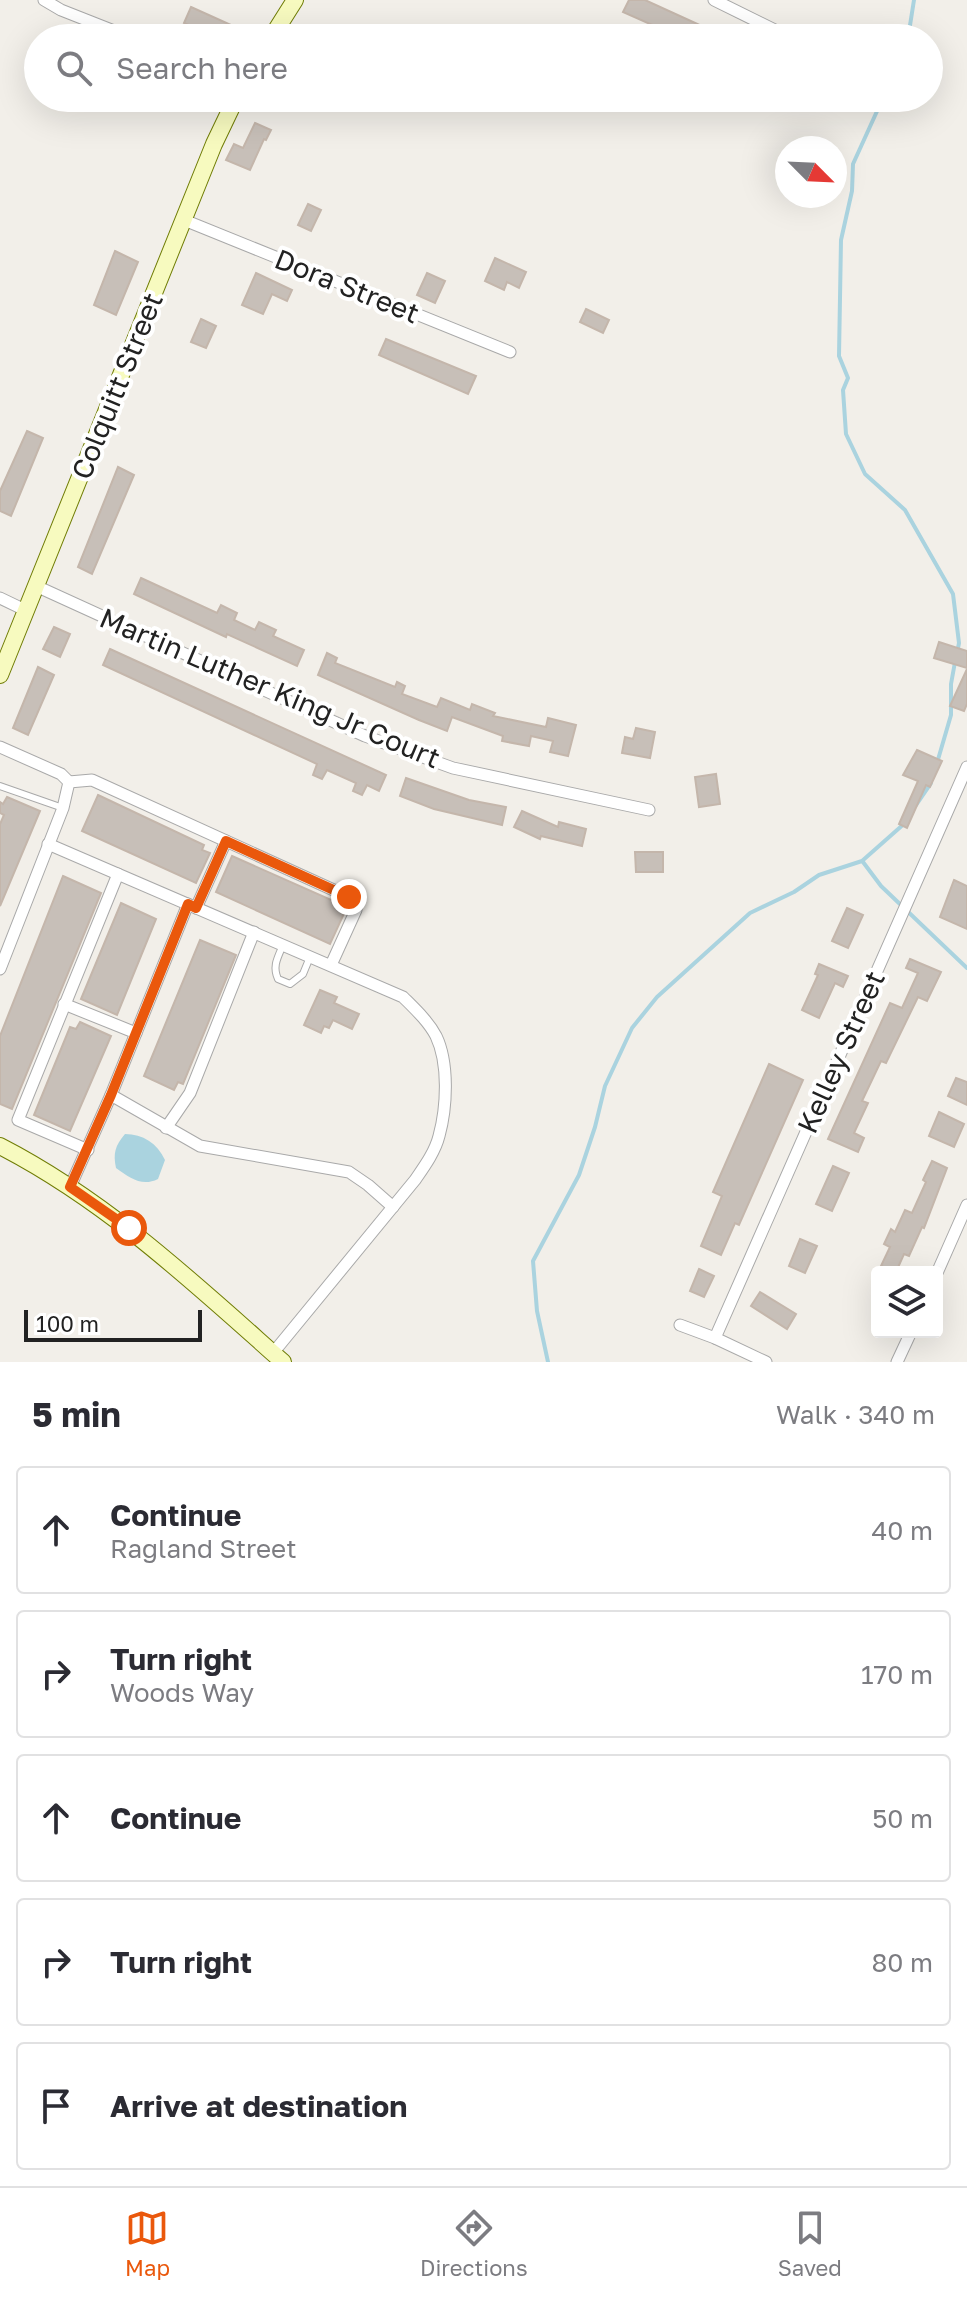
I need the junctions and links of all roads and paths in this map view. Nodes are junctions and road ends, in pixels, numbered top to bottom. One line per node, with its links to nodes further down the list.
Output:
1 (44, 0): 4 (street)
2 (295, 0): 5 (street)
3 (714, 0): 6 (street)
4 (100, 24)
5 (280, 24)
6 (763, 24)
7 (229, 112): 8 (street, Colquitt Street)
8 (184, 220): 9 (street, Dora Street); 10 (street, Colquitt Street)
9 (510, 352)
10 (36, 586): 12 (street, Colquitt Street); 19 (street, Martin Luther King Jr Court)
11 (0, 598): 12 (street)
12 (25, 610): 13 (street, Colquitt Street)
13 (0, 675)
14 (0, 747): 16 (street)
15 (967, 767): 40 (street, Kelley Street)
16 (69, 782): 18 (street); 20 (street)
17 (0, 786): 18 (lane)
18 (63, 808): 21 (street)
19 (649, 810)
20 (226, 841): 23 (street); 27 (street)
21 (48, 844): 22 (street); 28 (street)
22 (118, 874): 23 (street); 29 (street)
23 (192, 906): 24 (street); 30 (street)
24 (254, 932): 25 (street); 32 (street)
25 (283, 945): 26 (street); 26 (lane)
26 (310, 956): 27 (street)
27 (331, 965): 37 (street)
28 (0, 969)
29 (64, 1004): 30 (street); 34 (street)
30 (136, 1033): 31 (street)
31 (111, 1095): 32 (street); 34 (street)
32 (166, 1128): 37 (street)
33 (0, 1146): 35 (street)
34 (88, 1150): 35 (street)
35 (70, 1187): 42 (street)
36 (967, 1205): 38 (street)
37 (393, 1207): 42 (street)
38 (940, 1266)
39 (680, 1325): 40 (street)
40 (715, 1338): 43 (street)
41 (908, 1338): 44 (street)
42 (278, 1357)
43 (766, 1362)
44 (897, 1362)

